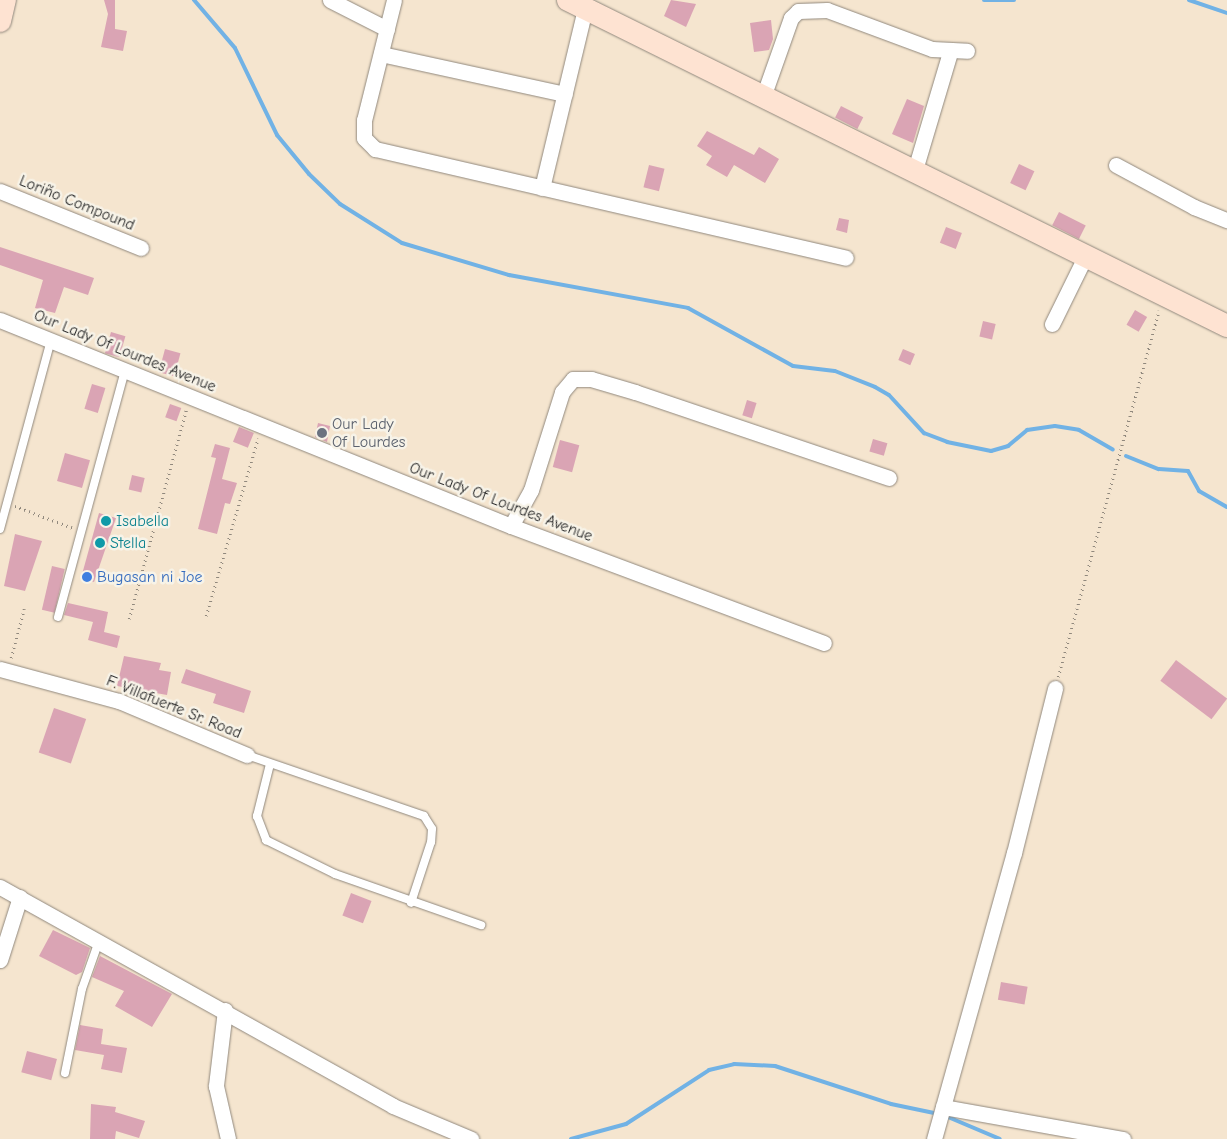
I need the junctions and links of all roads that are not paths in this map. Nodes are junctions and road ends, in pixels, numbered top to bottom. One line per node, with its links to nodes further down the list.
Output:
1 (5, 0): 5 (street)
2 (330, 0): 6 (street)
3 (394, 0): 6 (street)
4 (576, 4): 10 (street); 11 (street)
5 (0, 20)
6 (387, 29): 9 (street)
7 (968, 51): 8 (street)
8 (950, 52): 11 (street); 13 (street)
9 (381, 54): 10 (street); 14 (street)
10 (565, 94): 14 (street)
11 (763, 97): 13 (street)
12 (1116, 165): 16 (street)
13 (914, 173): 18 (street)
14 (542, 188): 19 (street)
15 (0, 191): 17 (street, Loriño Compound)
16 (1227, 220)
17 (141, 248)
18 (1085, 257): 21 (street); 22 (street)
19 (846, 258)
20 (0, 320): 23 (street, Our Lady Of Lourdes Avenue)
21 (1226, 321)
22 (1052, 324)
23 (51, 340): 24 (street, Our Lady Of Lourdes Avenue); 27 (lane)
24 (124, 370): 26 (street, Our Lady Of Lourdes Avenue); 28 (lane)
25 (889, 478): 26 (street)
26 (511, 526): 29 (street, Our Lady Of Lourdes Avenue)
27 (0, 530)
28 (58, 617)
29 (824, 643)
30 (4, 670): 32 (street, F. Villafuerte Sr. Road)
31 (1055, 688): 42 (street)
32 (247, 755): 33 (lane)
33 (270, 764): 36 (lane); 36 (lane)
34 (0, 886): 35 (street)
35 (20, 897): 38 (street); 39 (street)
36 (411, 903): 37 (lane)
37 (481, 925)
38 (99, 939): 40 (street); 41 (lane)
39 (0, 960)
40 (225, 1010): 43 (street); 44 (street)
41 (65, 1073)
42 (943, 1107): 45 (street); 46 (street)
43 (228, 1139)
44 (470, 1139)
45 (934, 1139)
46 (1124, 1139)

